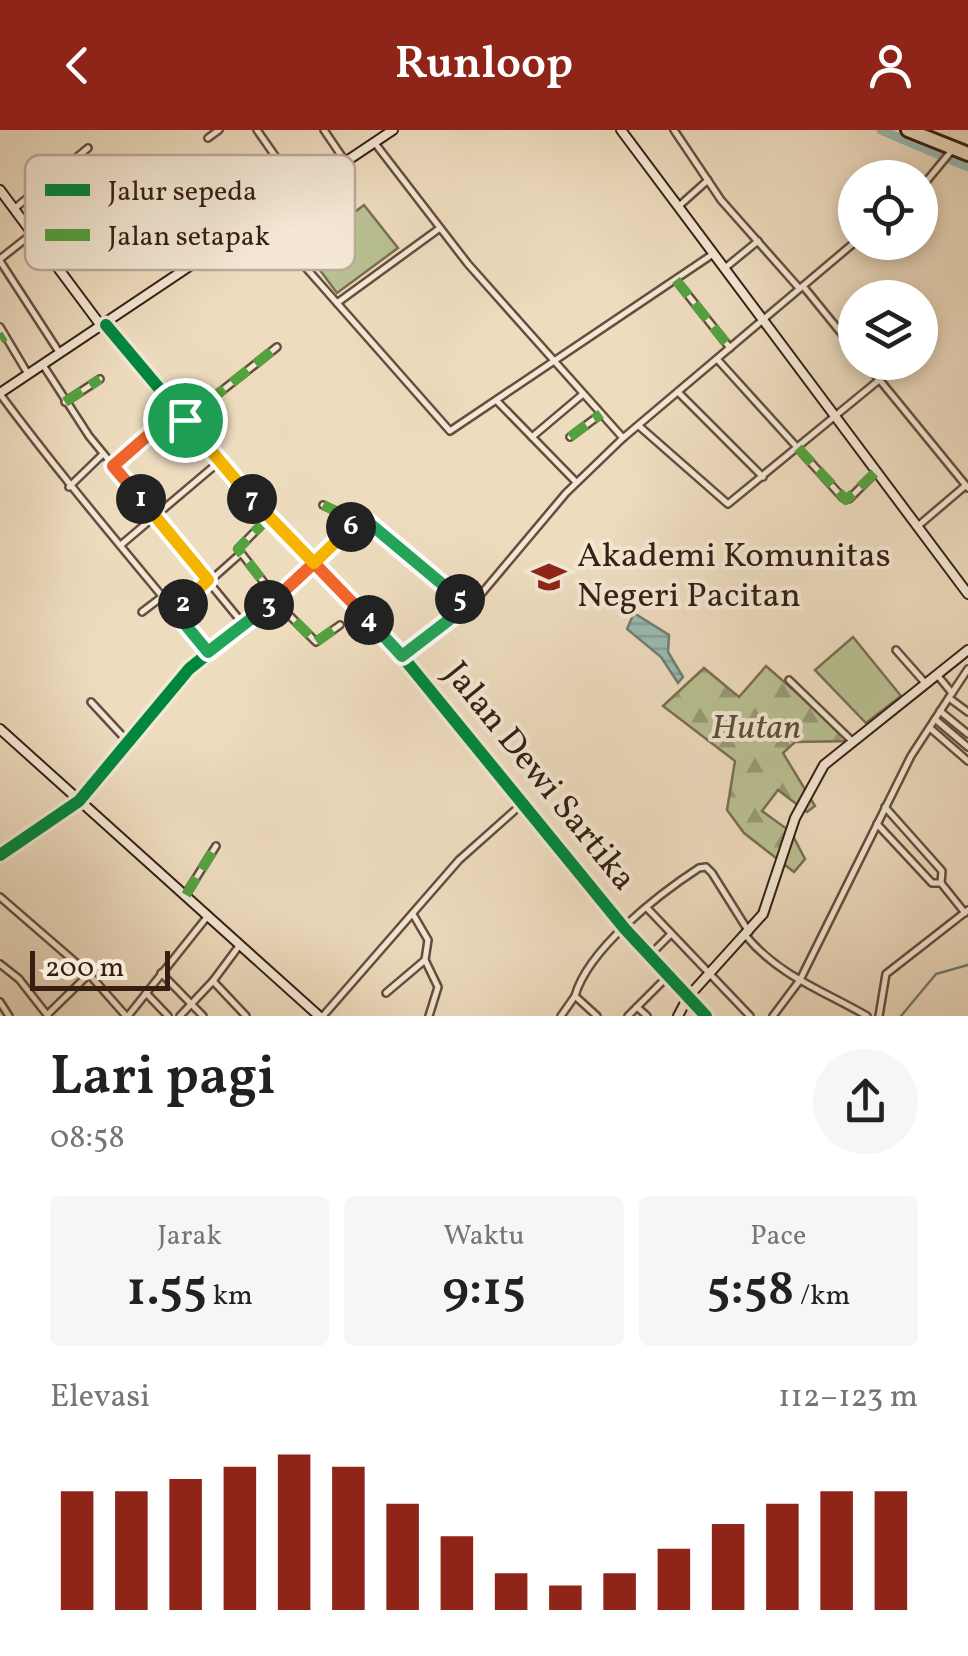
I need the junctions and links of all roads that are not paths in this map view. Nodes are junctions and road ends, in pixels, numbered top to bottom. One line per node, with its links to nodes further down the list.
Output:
1 (219, 130): 8 (street)
2 (257, 130): 14 (street)
3 (324, 130): 15 (street)
4 (393, 130): 9 (street)
5 (621, 130): 22 (street)
6 (674, 130): 18 (street)
7 (908, 130): 11 (highway)
8 (208, 138)
9 (374, 142): 16 (street); 25 (street)
10 (88, 148): 13 (street)
11 (952, 152): 12 (highway); 17 (street)
12 (968, 154)
13 (80, 155)
14 (274, 155)
15 (341, 155)
16 (355, 156)
17 (938, 169)
18 (708, 180): 22 (street); 27 (street)
19 (0, 190): 21 (street, Jalan Dewi Sartika)
20 (25, 200): 23 (street)
21 (4, 202): 23 (street, Jalan Dewi Sartika)
22 (679, 206): 28 (street)
23 (14, 209): 24 (street, Jalan Dewi Sartika)
24 (25, 223)
25 (440, 228): 37 (street); 47 (street)
26 (25, 240): 30 (street)
27 (758, 242): 31 (street); 36 (street)
28 (714, 254): 31 (street); 35 (street)
29 (838, 256): 36 (street)
30 (0, 260): 45 (street)
31 (726, 268): 38 (street)
32 (61, 270): 39 (street, Jalan Dewi Sartika)
33 (187, 270): 39 (street)
34 (309, 270): 37 (street)
35 (676, 280): 44 (street); 47 (street)
36 (801, 287): 38 (street); 41 (street)
37 (338, 303): 55 (street)
38 (764, 318): 44 (street); 59 (street)
39 (104, 326): 45 (street); 57 (street, Jalan Dewi Sartika)
40 (0, 327): 42 (street)
41 (838, 330)
42 (2, 337): 49 (street)
43 (276, 348): 60 (street)
44 (730, 348): 46 (street)
45 (60, 354): 48 (street)
46 (717, 359): 52 (street); 65 (street)
47 (554, 363): 54 (street); 55 (street)
48 (43, 365): 49 (street); 56 (street)
49 (26, 371): 53 (street)
50 (100, 379): 56 (street)
51 (879, 380): 59 (street); 73 (street)
52 (678, 392): 61 (street); 70 (street)
53 (0, 393): 72 (street)
54 (583, 394): 58 (street); 62 (street)
55 (497, 401): 62 (street)
56 (65, 402): 66 (street)
57 (177, 410): 60 (street, Jalan Dewi Sartika); 68 (street)
58 (601, 414): 63 (street); 64 (street)
59 (837, 416): 65 (street); 69 (street)
60 (185, 420): 67 (street, Jalan Dewi Sartika)
61 (639, 426): 64 (street); 70 (street)
62 (532, 437): 71 (street)
63 (570, 438)
64 (623, 438): 71 (street)
65 (798, 448): 69 (street); 70 (street)
66 (103, 454): 68 (street); 72 (street)
67 (219, 462): 75 (street); 76 (street, Jalan Dewi Sartika)
68 (113, 466): 75 (street)
69 (877, 471): 78 (street)
70 (763, 477)
71 (576, 482): 86 (street)
72 (69, 487): 79 (street)
73 (967, 487): 78 (street)
74 (323, 504): 77 (street)
75 (156, 517): 79 (street); 82 (street)
76 (268, 518): 80 (street); 81 (street, Jalan Dewi Sartika)
77 (357, 522): 81 (street); 86 (street)
78 (918, 526): 83 (street)
79 (122, 545): 84 (street)
80 (239, 556): 82 (street); 85 (street)
81 (314, 563): 85 (street); 94 (street, Jalan Dewi Sartika)
82 (208, 580): 88 (street); 89 (street)
83 (968, 594)
84 (164, 596): 87 (street); 88 (street)
85 (275, 599): 89 (street); 90 (street)
86 (467, 606): 94 (street)
87 (142, 612)
88 (175, 612): 93 (street)
89 (244, 625): 93 (street)
90 (340, 625)
91 (896, 650): 98 (street)
92 (968, 650): 96 (street)
93 (208, 652): 108 (street)
94 (402, 656): 112 (street, Jalan Dewi Sartika)
95 (968, 669): 99 (street)
96 (938, 676): 98 (street); 99 (street)
97 (789, 680): 107 (street)
98 (926, 684): 107 (street)
99 (950, 695): 101 (street); 102 (street)
100 (91, 702): 108 (street)
101 (940, 711): 103 (street); 106 (street)
102 (968, 712)
103 (936, 719): 104 (street); 109 (street)
104 (930, 728): 110 (street); 113 (street)
105 (0, 729): 111 (street)
106 (968, 734)
107 (852, 741): 126 (street)
108 (130, 743): 111 (street)
109 (968, 747)
110 (968, 760)
111 (80, 801): 116 (street); 118 (street)
112 (524, 802): 123 (street); 124 (street, Jalan Dewi Sartika)
113 (885, 807): 114 (street); 117 (street)
114 (877, 824): 117 (street); 135 (street)
115 (216, 846): 118 (street)
116 (0, 855)
117 (942, 883): 121 (street)
118 (186, 895): 122 (street)
119 (0, 896): 132 (street)
120 (647, 908): 124 (street); 125 (street); 126 (street)
121 (966, 911): 165 (street)
122 (208, 916): 127 (street); 131 (street)
123 (414, 916): 129 (street); 147 (street)
124 (624, 929): 128 (street, Jalan Dewi Sartika); 139 (street)
125 (671, 934): 128 (street); 133 (street)
126 (748, 935): 133 (street); 135 (street)
127 (241, 944): 136 (street); 147 (street)
128 (649, 956): 134 (street, Jalan Dewi Sartika)
129 (424, 960): 138 (street); 154 (street)
130 (0, 964): 146 (street)
131 (160, 973): 137 (street); 142 (street)
132 (89, 974): 146 (street); 149 (street)
133 (707, 974): 140 (street); 162 (street)
134 (668, 976): 140 (street, Jalan Dewi Sartika); 143 (street)
135 (800, 980): 145 (street); 163 (street)
136 (213, 981): 142 (street); 153 (street)
137 (146, 993): 149 (street); 150 (street)
138 (386, 993)
139 (575, 996): 144 (street); 155 (street)
140 (688, 996): 160 (street); 161 (street)
141 (0, 1002): 148 (street)
142 (192, 1004): 151 (street); 152 (street)
143 (637, 1006): 158 (street); 159 (street)
144 (591, 1010): 156 (street); 157 (street)
145 (856, 1014): 164 (street)
146 (48, 1015)
147 (316, 1015)
148 (9, 1016)
149 (127, 1016)
150 (168, 1016)
151 (180, 1016)
152 (203, 1016)
153 (246, 1016)
154 (429, 1016)
155 (562, 1016)
156 (585, 1016)
157 (598, 1016)
158 (628, 1016)
159 (647, 1016)
160 (678, 1016)
161 (706, 1016)
162 (750, 1016)
163 (773, 1016)
164 (867, 1016)
165 (879, 1016)

